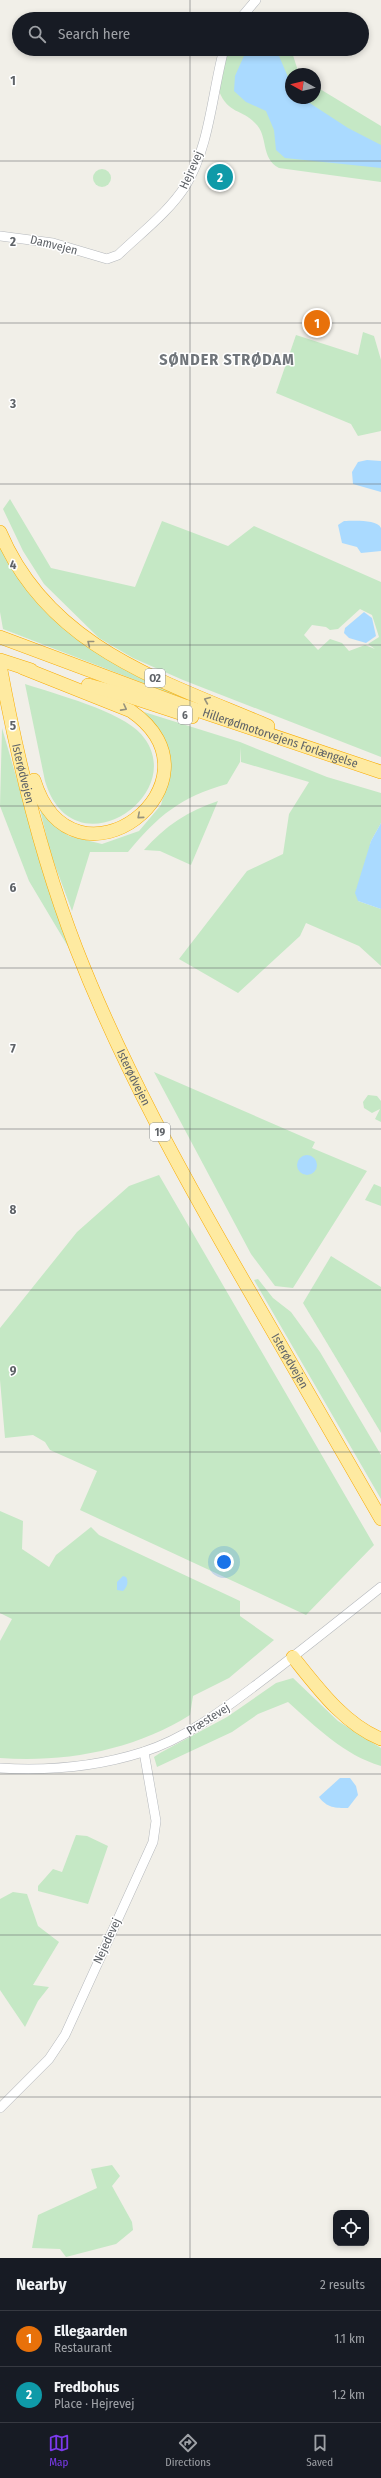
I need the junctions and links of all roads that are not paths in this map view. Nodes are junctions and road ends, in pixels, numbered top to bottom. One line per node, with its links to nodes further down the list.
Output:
1 (256, 0): 2 (street)
2 (246, 12)
3 (222, 56): 5 (street, Hejrevej)
4 (0, 236): 5 (street, Damvejen)
5 (107, 259)
6 (0, 532): 12 (highway, O2, one-way to 6)
7 (0, 637): 12 (highway, Hillerødmotorvejens Forlængelse)
8 (0, 660): 10 (highway, 6)
9 (0, 665): 11 (highway, Isterødvejen / 19)
10 (23, 668): 11 (highway, one-way to 11); 13 (highway, 6)
11 (10, 714): 15 (highway, Isterødvejen / 19)
12 (304, 747): 13 (highway, Hillerødmotorvejens Forlængelse)
13 (346, 761): 14 (highway, Hillerødmotorvejens Forlængelse / 6)
14 (381, 772)
15 (381, 1519)
16 (381, 1587): 17 (street, Præstevej)
17 (293, 1657): 18 (highway); 19 (street, Præstevej)
18 (381, 1739)
19 (144, 1752): 20 (street, Præstevej); 21 (street, Nejedevej)
20 (0, 1768)
21 (0, 2108)

